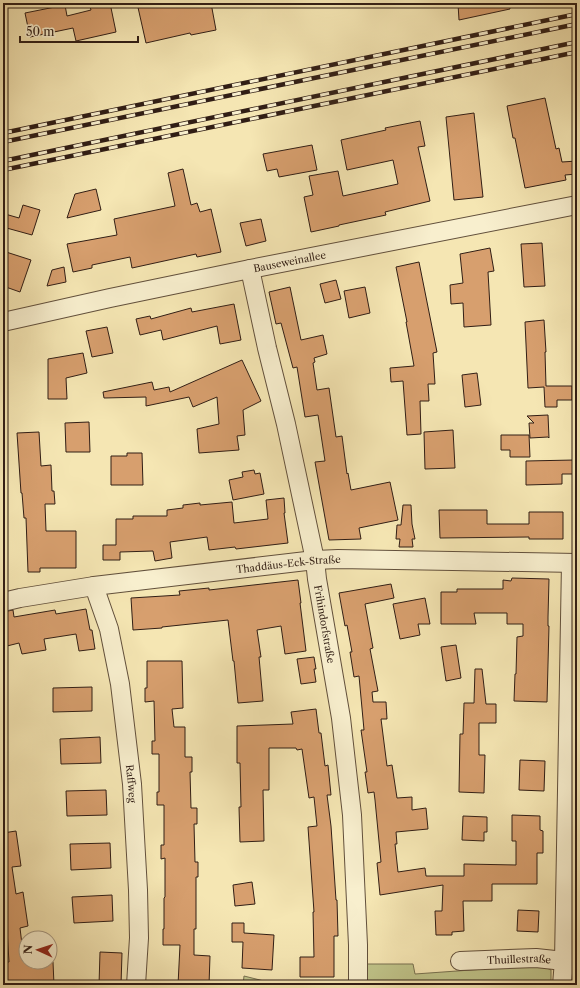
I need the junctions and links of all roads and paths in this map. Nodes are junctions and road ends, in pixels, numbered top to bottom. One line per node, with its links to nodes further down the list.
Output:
1 (577, 205): 2 (street, Bauseweinallee)
2 (250, 269): 3 (street, Bauseweinallee); 4 (street, Frihindorfstraße)
3 (3, 322)
4 (315, 560): 5 (street, Thaddäus-Eck-Straße); 6 (street, Thaddäus-Eck-Straße); 11 (street, Frihindorfstraße)
5 (574, 563): 9 (street)
6 (94, 586): 7 (street, Thaddäus-Eck-Straße); 10 (street, Raffweg)
7 (3, 602)
8 (460, 961): 9 (street, Thuillestraße)
9 (571, 961): 12 (street)
10 (136, 985)
11 (358, 985)
12 (562, 985)

